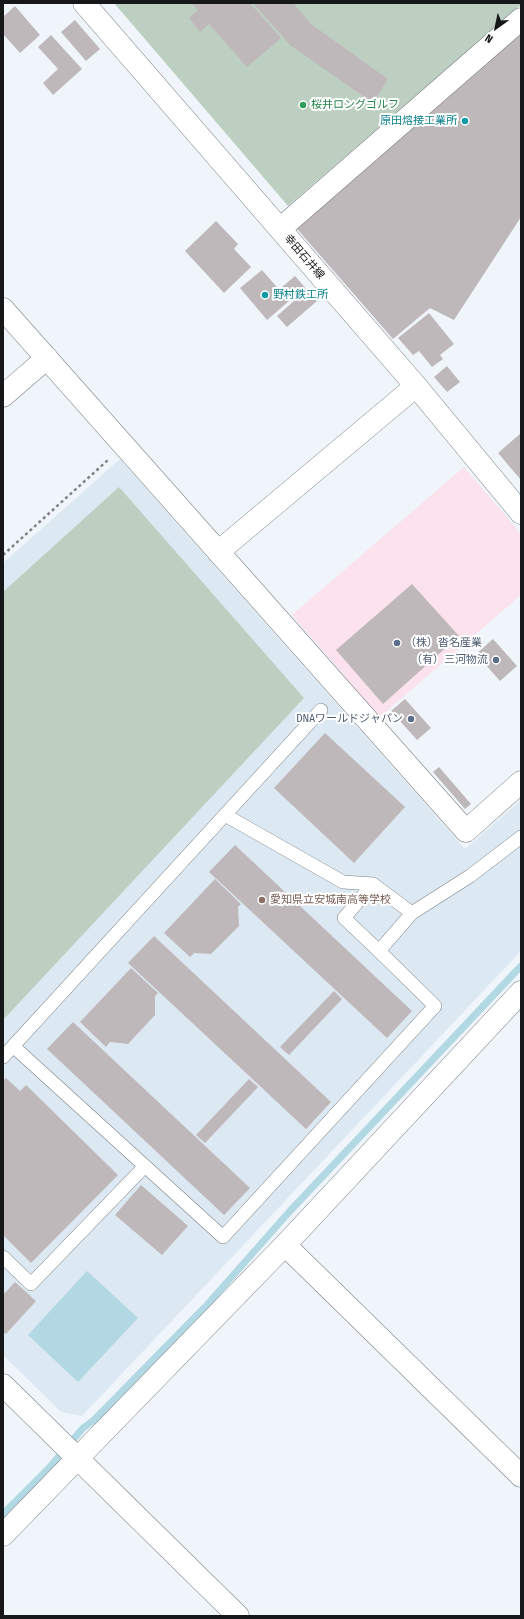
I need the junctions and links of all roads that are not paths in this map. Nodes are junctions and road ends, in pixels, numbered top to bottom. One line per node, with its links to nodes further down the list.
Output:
1 (84, 3): 3 (street, 幸田石井線)
2 (521, 18): 3 (street)
3 (280, 229): 6 (street, 幸田石井線)
4 (3, 309): 5 (street)
5 (46, 358): 7 (street); 9 (street)
6 (416, 386): 8 (street, 幸田石井線); 9 (street)
7 (3, 396)
8 (521, 513)
9 (218, 552): 11 (street)
10 (321, 710): 12 (lane)
11 (521, 782)
12 (225, 815): 14 (lane); 18 (lane)
13 (521, 837): 15 (lane)
14 (373, 884): 15 (lane); 16 (lane)
15 (412, 913): 16 (lane)
16 (379, 951): 20 (lane)
17 (521, 992): 21 (street)
18 (14, 1046): 19 (lane); 20 (lane)
19 (3, 1057)
20 (145, 1166): 22 (lane)
21 (285, 1245): 24 (street); 25 (street)
22 (3, 1257)
23 (3, 1385): 24 (street)
24 (77, 1460): 26 (street); 27 (street)
25 (521, 1476)
26 (3, 1535)
27 (238, 1616)

